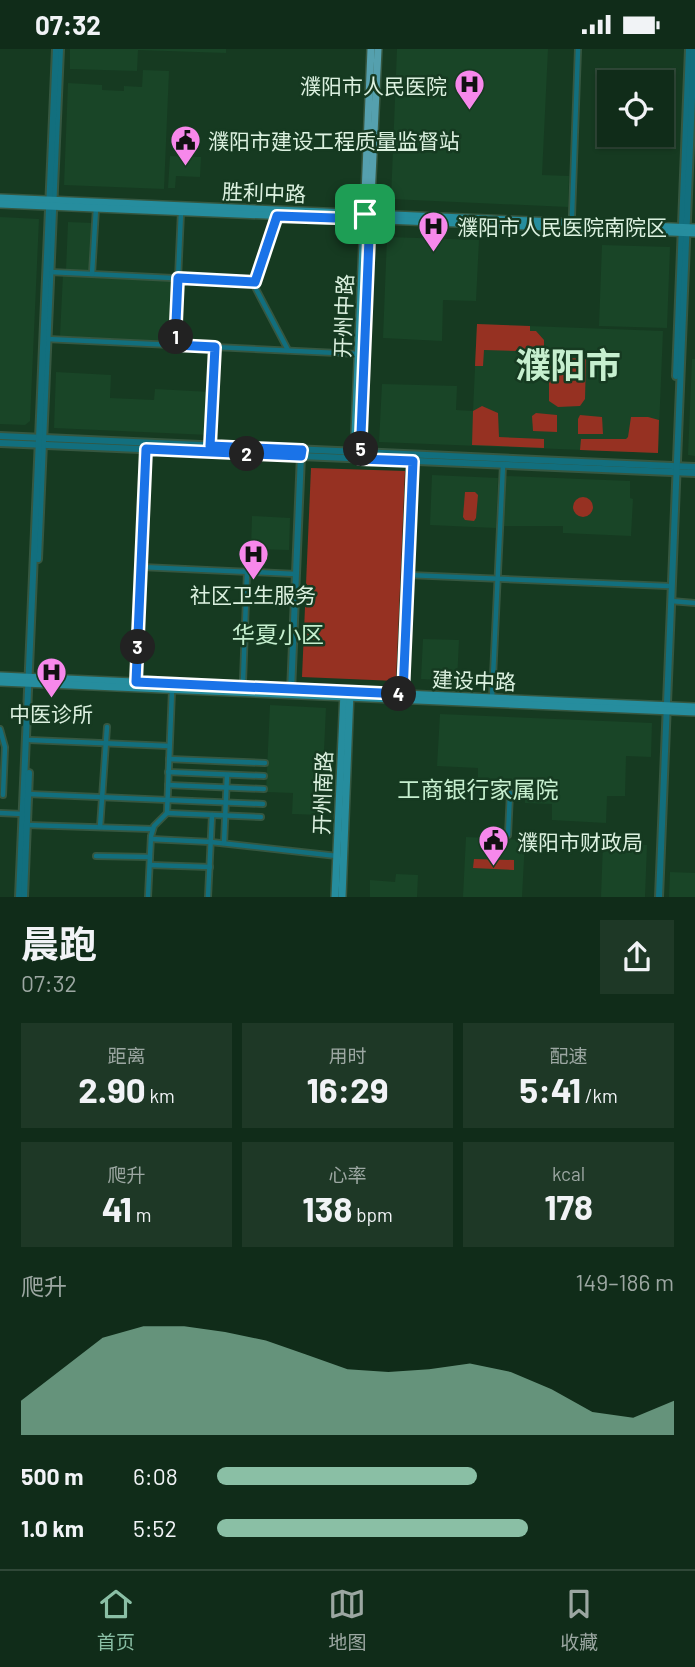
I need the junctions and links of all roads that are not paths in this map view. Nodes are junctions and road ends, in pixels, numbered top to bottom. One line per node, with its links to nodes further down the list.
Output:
1 (58, 49): 9 (street)
2 (372, 49): 15 (main road, 开州中路)
3 (378, 49): 15 (main road, 开州中路)
4 (578, 49): 13 (street)
5 (692, 49): 6 (street); 16 (street)
6 (695, 55): 7 (street)
7 (693, 128): 16 (street)
8 (0, 198): 9 (main road, 胜利中路)
9 (51, 203): 10 (main road, 胜利中路); 11 (main road, 胜利中路); 15 (main road, 胜利中路); 17 (street); 27 (street)
10 (0, 204)
11 (96, 208): 12 (main road, 胜利中路); 18 (street)
12 (181, 211): 14 (main road, 胜利中路); 19 (street)
13 (572, 215)
14 (277, 216): 15 (main road, 胜利中路); 20 (street)
15 (367, 217): 16 (main road, 胜利中路); 25 (main road, 开州中路); 32 (main road, 开州中路)
16 (688, 230): 36 (street)
17 (50, 272): 18 (street); 21 (street)
18 (92, 274): 19 (street)
19 (178, 278): 20 (street); 22 (street)
20 (255, 282): 24 (street)
21 (47, 339): 22 (street); 27 (street)
22 (175, 345): 23 (street)
23 (215, 347): 24 (street); 29 (street)
24 (288, 351): 25 (street)
25 (359, 354): 32 (main road, 开州中路)
26 (0, 436): 27 (street)
27 (41, 441): 28 (street); 29 (street); 30 (street); 47 (street)
28 (0, 443)
29 (210, 446): 31 (street)
30 (146, 449): 31 (street); 38 (street)
31 (302, 453): 32 (street); 40 (street)
32 (357, 455): 33 (street)
33 (413, 458): 34 (street); 36 (street); 41 (street)
34 (503, 465): 36 (street); 42 (street)
35 (695, 467): 36 (street)
36 (675, 469): 37 (street); 43 (street); 44 (street)
37 (695, 473)
38 (141, 568): 39 (street); 50 (street)
39 (247, 572): 40 (street); 48 (street)
40 (296, 574): 52 (street)
41 (408, 575): 42 (street); 54 (street)
42 (498, 579): 43 (street); 55 (street)
43 (668, 586): 56 (street)
44 (671, 601): 45 (street); 56 (street)
45 (695, 603)
46 (0, 676): 47 (main road, 建设中路)
47 (31, 680): 49 (main road, 建设中路); 50 (main road, 建设中路); 51 (main road, 建设中路); 60 (street); 80 (street)
48 (243, 681)
49 (0, 682)
50 (136, 682): 52 (main road, 建设中路)
51 (172, 689): 52 (main road, 建设中路); 62 (street)
52 (291, 692): 53 (main road, 建设中路)
53 (347, 694): 54 (main road, 建设中路); 92 (main road, 开州南路); 100 (main road, 开州南路)
54 (403, 697): 55 (main road, 建设中路); 56 (main road, 建设中路)
55 (492, 698): 56 (main road, 建设中路)
56 (665, 708): 57 (main road, 建设中路); 101 (street)
57 (695, 709)
58 (107, 727): 61 (street)
59 (0, 729): 73 (street)
60 (30, 740): 61 (street); 72 (street)
61 (106, 743): 62 (street); 74 (street)
62 (170, 746): 63 (street)
63 (169, 759): 64 (street); 65 (street)
64 (265, 763)
65 (168, 772): 66 (street); 68 (street)
66 (227, 775): 67 (street); 69 (street)
67 (264, 776)
68 (168, 785): 69 (street); 75 (street)
69 (226, 788): 70 (street); 76 (street)
70 (264, 789)
71 (510, 793): 87 (street)
72 (28, 794): 74 (street); 84 (street)
73 (3, 795)
74 (103, 796): 75 (street); 85 (street)
75 (167, 799): 76 (street); 79 (street)
76 (226, 802): 77 (street); 82 (street)
77 (263, 804)
78 (0, 813): 80 (street)
79 (167, 813): 81 (street); 86 (street)
80 (23, 814): 96 (street)
81 (212, 815): 82 (street); 89 (street)
82 (225, 815): 83 (street); 90 (street)
83 (261, 817)
84 (27, 825): 85 (street); 96 (street)
85 (100, 827): 86 (street)
86 (152, 829): 88 (street)
87 (508, 835)
88 (151, 839): 89 (street); 93 (street)
89 (211, 842): 90 (street); 95 (street)
90 (224, 843): 92 (street)
91 (96, 856): 93 (street)
92 (337, 856): 99 (main road, 开州南路)
93 (150, 857): 94 (street)
94 (150, 865): 95 (street); 97 (street)
95 (209, 867): 98 (street)
96 (21, 897)
97 (148, 897)
98 (208, 897)
99 (335, 897)
100 (342, 897)
101 (657, 897)

